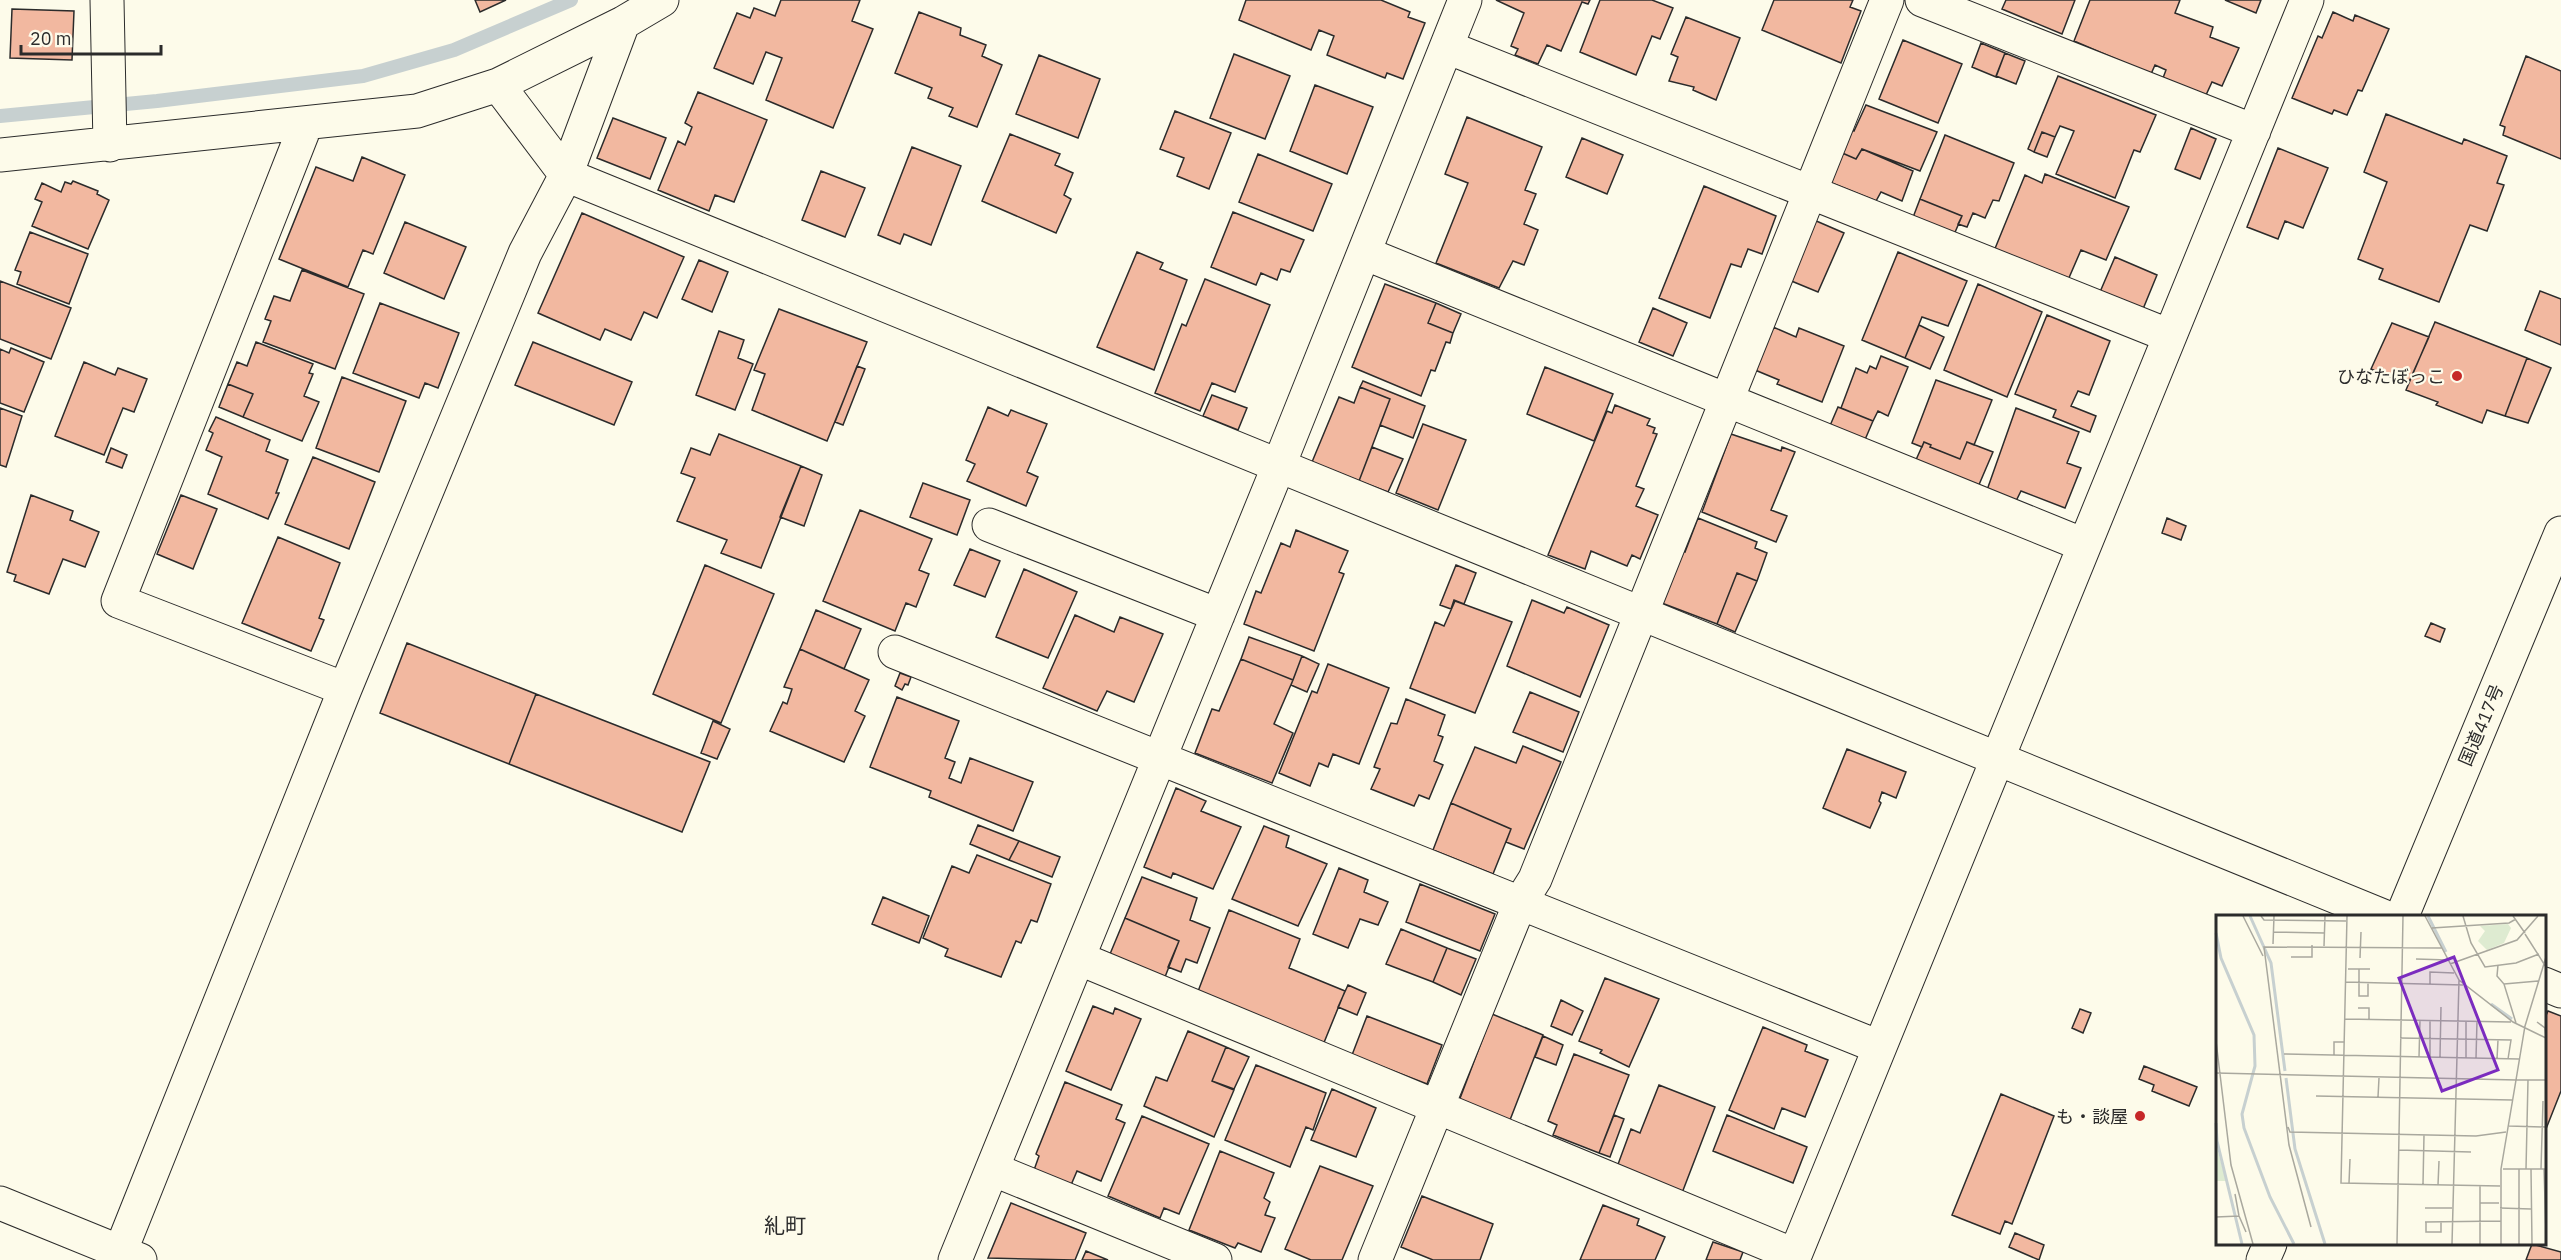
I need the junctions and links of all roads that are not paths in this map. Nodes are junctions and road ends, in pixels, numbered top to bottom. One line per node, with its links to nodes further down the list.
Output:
1 (107, 0): 12 (main road)
2 (662, 0): 7 (main road)
3 (1466, 0): 8 (main road)
4 (1887, 0): 15 (main road)
5 (1922, 0): 11 (main road)
6 (2307, 0): 11 (main road)
7 (623, 23): 9 (main road); 14 (main road)
8 (1447, 47): 15 (main road); 16 (main road)
9 (498, 86): 10 (main road); 14 (main road)
10 (306, 123): 12 (main road); 26 (main road)
11 (2254, 131): 17 (main road)
12 (110, 132): 13 (main road)
13 (1, 158)
14 (566, 175): 19 (main road); 26 (main road)
15 (1810, 192): 17 (main road); 18 (main road)
16 (1364, 254): 18 (main road); 19 (main road)
17 (2170, 336): 22 (main road)
18 (1726, 400): 22 (main road); 23 (main road)
19 (1279, 465): 23 (main road); 24 (main road)
20 (989, 525): 24 (main road)
21 (2561, 533): 31 (main road, 国道417号)
22 (2084, 545): 28 (main road)
23 (1641, 614): 28 (main road); 29 (main road)
24 (1218, 615): 27 (main road)
25 (895, 652): 27 (main road)
26 (345, 689): 40 (main road)
27 (1159, 759): 29 (main road); 32 (main road)
28 (1996, 759): 30 (main road); 35 (main road)
29 (1520, 903): 35 (main road); 36 (main road)
30 (2381, 915)
31 (2402, 915)
32 (1078, 958): 36 (main road); 37 (main road)
33 (2546, 985): 34 (main road)
34 (2561, 991)
35 (1879, 1047): 41 (main road)
36 (1437, 1108): 41 (main road); 44 (main road)
37 (992, 1169): 42 (main road); 43 (main road)
38 (0, 1203): 40 (main road)
39 (2270, 1245): 45 (main road)
40 (126, 1257)
41 (1793, 1258)
42 (955, 1260)
43 (1215, 1260)
44 (1375, 1260)
45 (2263, 1260)

